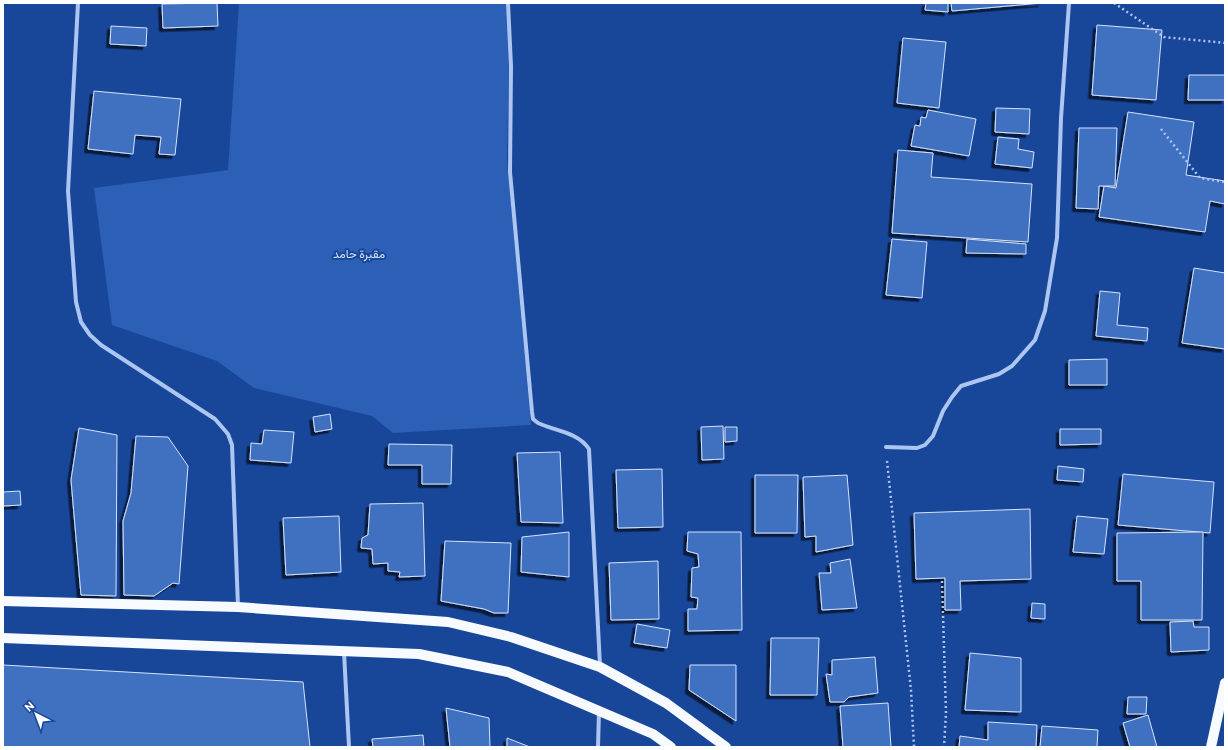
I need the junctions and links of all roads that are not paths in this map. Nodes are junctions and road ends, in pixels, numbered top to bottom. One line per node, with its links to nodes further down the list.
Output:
1 (78, 3): 6 (street)
2 (508, 3): 9 (street)
3 (1069, 3): 4 (street)
4 (886, 447)
5 (3, 601): 6 (main road)
6 (238, 607): 9 (main road)
7 (3, 638): 8 (main road)
8 (344, 651): 11 (main road); 12 (street)
9 (600, 667): 15 (main road)
10 (1225, 683): 16 (main road)
11 (599, 710): 13 (street); 14 (main road)
12 (349, 747)
13 (598, 747)
14 (671, 747)
15 (726, 747)
16 (1211, 747)

